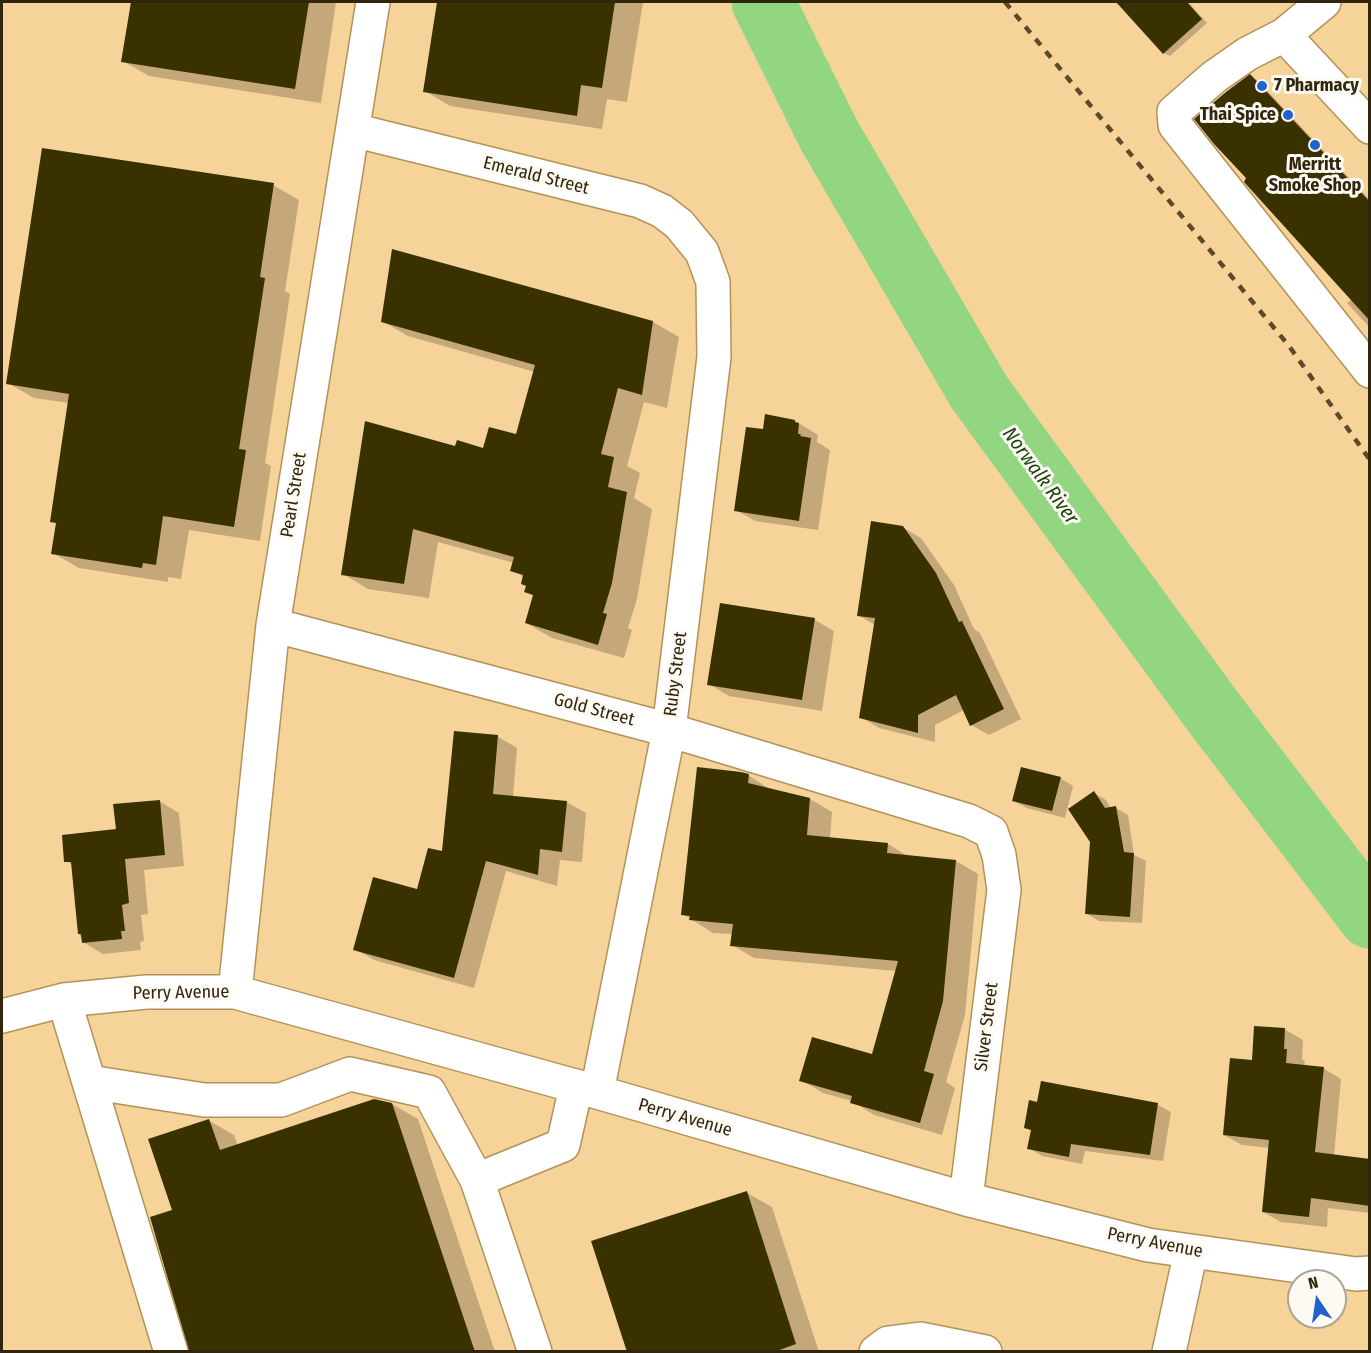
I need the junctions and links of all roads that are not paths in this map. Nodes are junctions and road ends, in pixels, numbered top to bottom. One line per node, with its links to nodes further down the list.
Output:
1 (373, 2): 5 (street, Pearl Street)
2 (1324, 2): 3 (street)
3 (1284, 35): 4 (street); 7 (street)
4 (1370, 127)
5 (353, 130): 6 (street, Emerald Street); 8 (street, Pearl Street)
6 (702, 252): 9 (street, Ruby Street)
7 (1370, 371)
8 (273, 625): 9 (street, Gold Street); 11 (street, Pearl Street)
9 (669, 730): 10 (street, Gold Street); 15 (street, Ruby Street)
10 (999, 855): 17 (street, Silver Street)
11 (235, 992): 12 (street, Perry Avenue); 15 (street, Perry Avenue)
12 (64, 1000): 13 (street, Perry Avenue); 14 (street)
13 (2, 1016)
14 (89, 1082): 16 (street); 20 (street)
15 (586, 1089): 16 (street, Ruby Street); 17 (street, Perry Avenue)
16 (477, 1180): 21 (street)
17 (966, 1199): 18 (street, Perry Avenue)
18 (1191, 1251): 19 (street, Perry Avenue); 24 (street)
19 (1370, 1274)
20 (171, 1352)
21 (535, 1352)
22 (876, 1352): 23 (street)
23 (985, 1352)
24 (1169, 1352)

